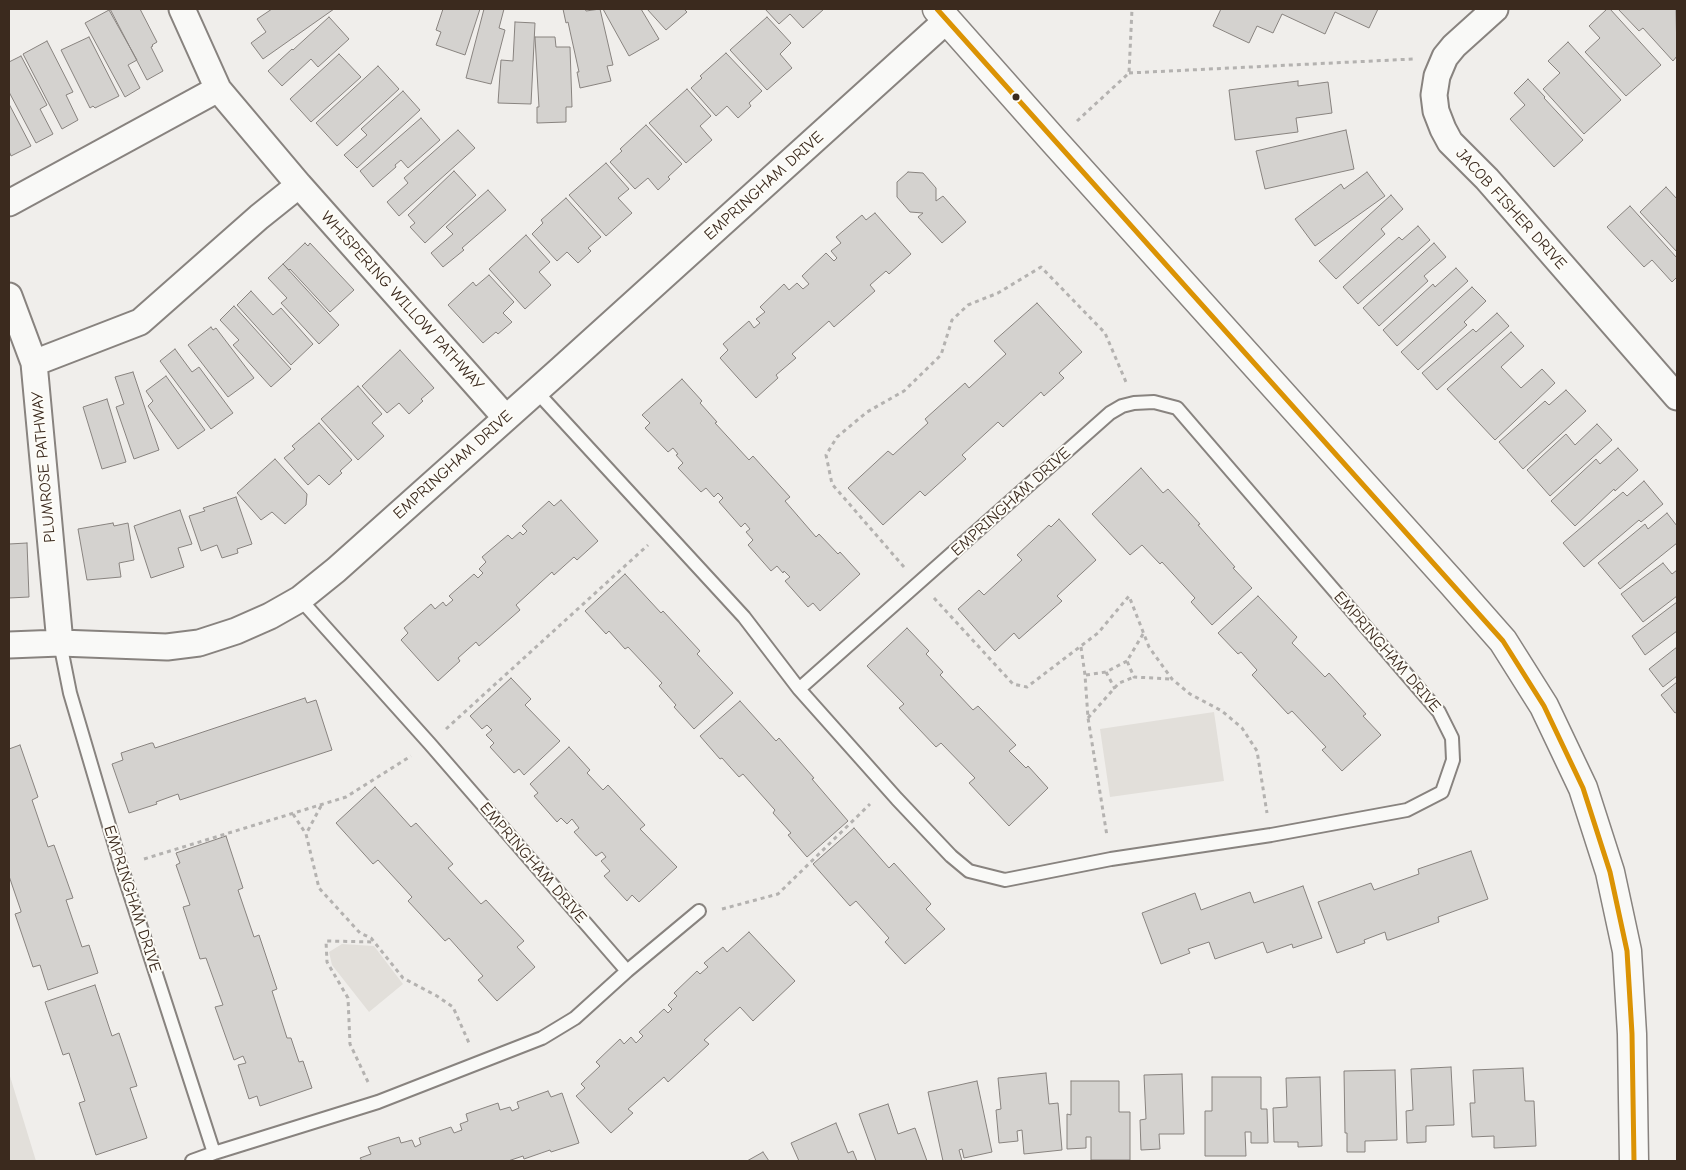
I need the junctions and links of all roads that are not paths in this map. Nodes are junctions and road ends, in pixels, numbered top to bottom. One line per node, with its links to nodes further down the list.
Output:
1 (182, 9): 4 (street, WHISPERING WILLOW PATHWAY)
2 (1495, 9): 10 (street, JACOB FISHER DRIVE)
3 (942, 14): 9 (street, EMPRINGHAM DRIVE); 20 (street)
4 (218, 89): 5 (street, WHISPERING WILLOW PATHWAY); 6 (street)
5 (299, 185): 8 (street); 11 (street, WHISPERING WILLOW PATHWAY)
6 (9, 202)
7 (9, 296): 8 (street, PLUMROSE PATHWAY)
8 (34, 363): 13 (street, PLUMROSE PATHWAY)
9 (536, 390): 11 (street, EMPRINGHAM DRIVE); 15 (lane, EMPRINGHAM DRIVE)
10 (1675, 390)
11 (506, 418): 12 (street, EMPRINGHAM DRIVE)
12 (300, 599): 13 (street, EMPRINGHAM DRIVE); 17 (lane, EMPRINGHAM DRIVE)
13 (60, 643): 14 (street, EMPRINGHAM DRIVE); 18 (lane, EMPRINGHAM DRIVE)
14 (9, 646)
15 (799, 689): 15 (lane, EMPRINGHAM DRIVE)
16 (699, 910): 17 (lane)
17 (627, 971): 18 (lane)
18 (214, 1153): 19 (lane)
19 (192, 1161)
20 (1634, 1161)

